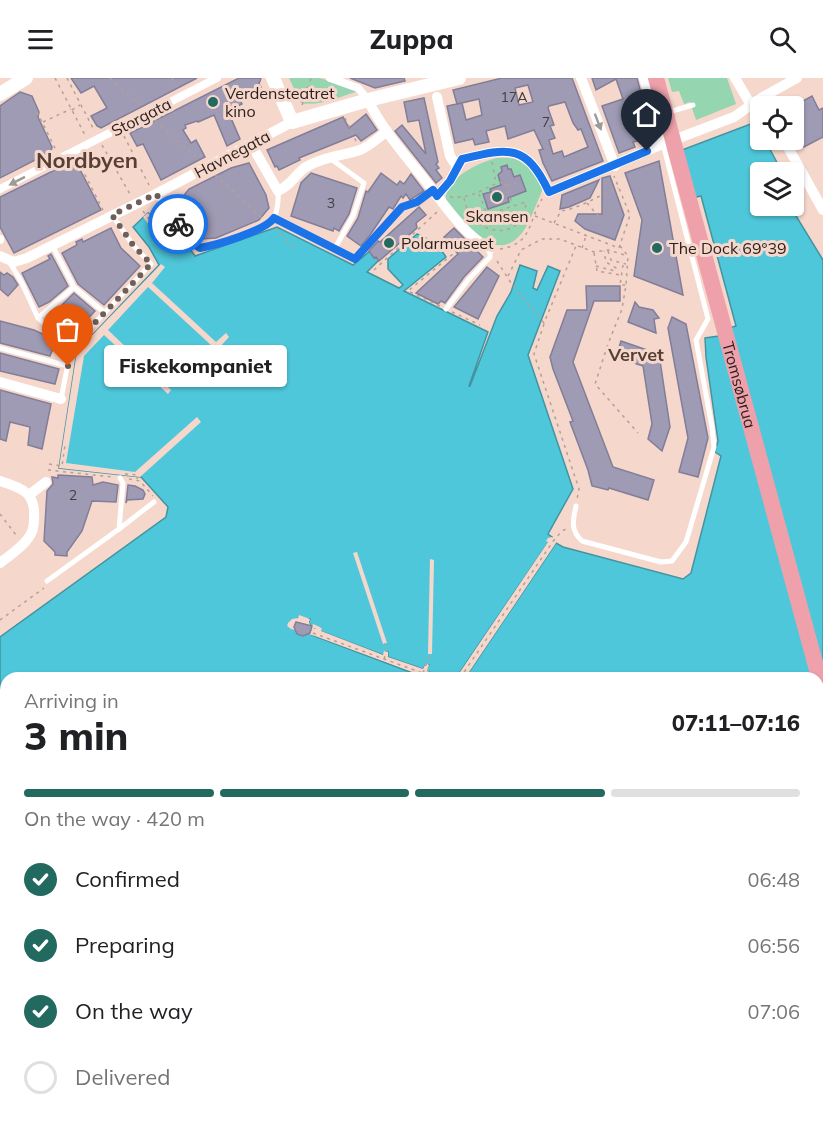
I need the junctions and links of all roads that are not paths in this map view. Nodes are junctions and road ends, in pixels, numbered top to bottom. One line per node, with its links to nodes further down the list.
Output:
1 (26, 78): 13 (street)
2 (217, 78): 28 (street, Storgata, one-way to 28)
3 (273, 78): 20 (street)
4 (330, 78): 9 (street)
5 (459, 78): 11 (street)
6 (581, 78): 26 (street, one-way to 26)
7 (644, 78): 12 (street)
8 (797, 78): 14 (street)
9 (341, 80): 15 (street)
10 (738, 83): 16 (street)
11 (438, 86): 15 (street); 27 (street)
12 (653, 86): 19 (street); 57 (main road, Tromsøbrua)
13 (0, 94)
14 (772, 96)
15 (368, 100): 20 (street); 21 (street)
16 (750, 103)
17 (693, 105): 19 (lane)
18 (750, 106): 23 (street)
19 (656, 117): 23 (street)
20 (292, 122): 22 (street, Havnegata)
21 (387, 131): 25 (street); 31 (street)
22 (251, 144): 29 (street, Havnegata); 30 (street)
23 (663, 144): 26 (street); 53 (lane)
24 (790, 150): 32 (street)
25 (329, 158): 30 (street); 36 (lane)
26 (612, 166): 27 (street)
27 (457, 167): 31 (street)
28 (0, 189)
29 (153, 190): 33 (street, Havnegata); 34 (lane)
30 (278, 191): 34 (lane)
31 (435, 193): 36 (lane); 37 (street)
32 (823, 210)
33 (108, 213): 35 (street, Havnegata); 41 (lane)
34 (274, 218): 36 (lane)
35 (52, 245): 38 (street, Havnegata); 39 (lane)
36 (336, 248)
37 (490, 249): 40 (lane)
38 (5, 259): 42 (lane)
39 (74, 286): 41 (lane); 42 (lane)
40 (446, 309)
41 (105, 313): 44 (lane)
42 (38, 318): 44 (lane)
43 (0, 348): 45 (lane)
44 (71, 348): 45 (lane)
45 (68, 366): 47 (lane)
46 (0, 382): 47 (street)
47 (62, 396)
48 (47, 476): 51 (street)
49 (120, 478): 54 (lane)
50 (0, 481): 51 (street)
51 (29, 495): 55 (street)
52 (154, 502): 54 (lane)
53 (576, 506)
54 (119, 528): 56 (lane)
55 (0, 563)
56 (46, 584)
57 (817, 672)

